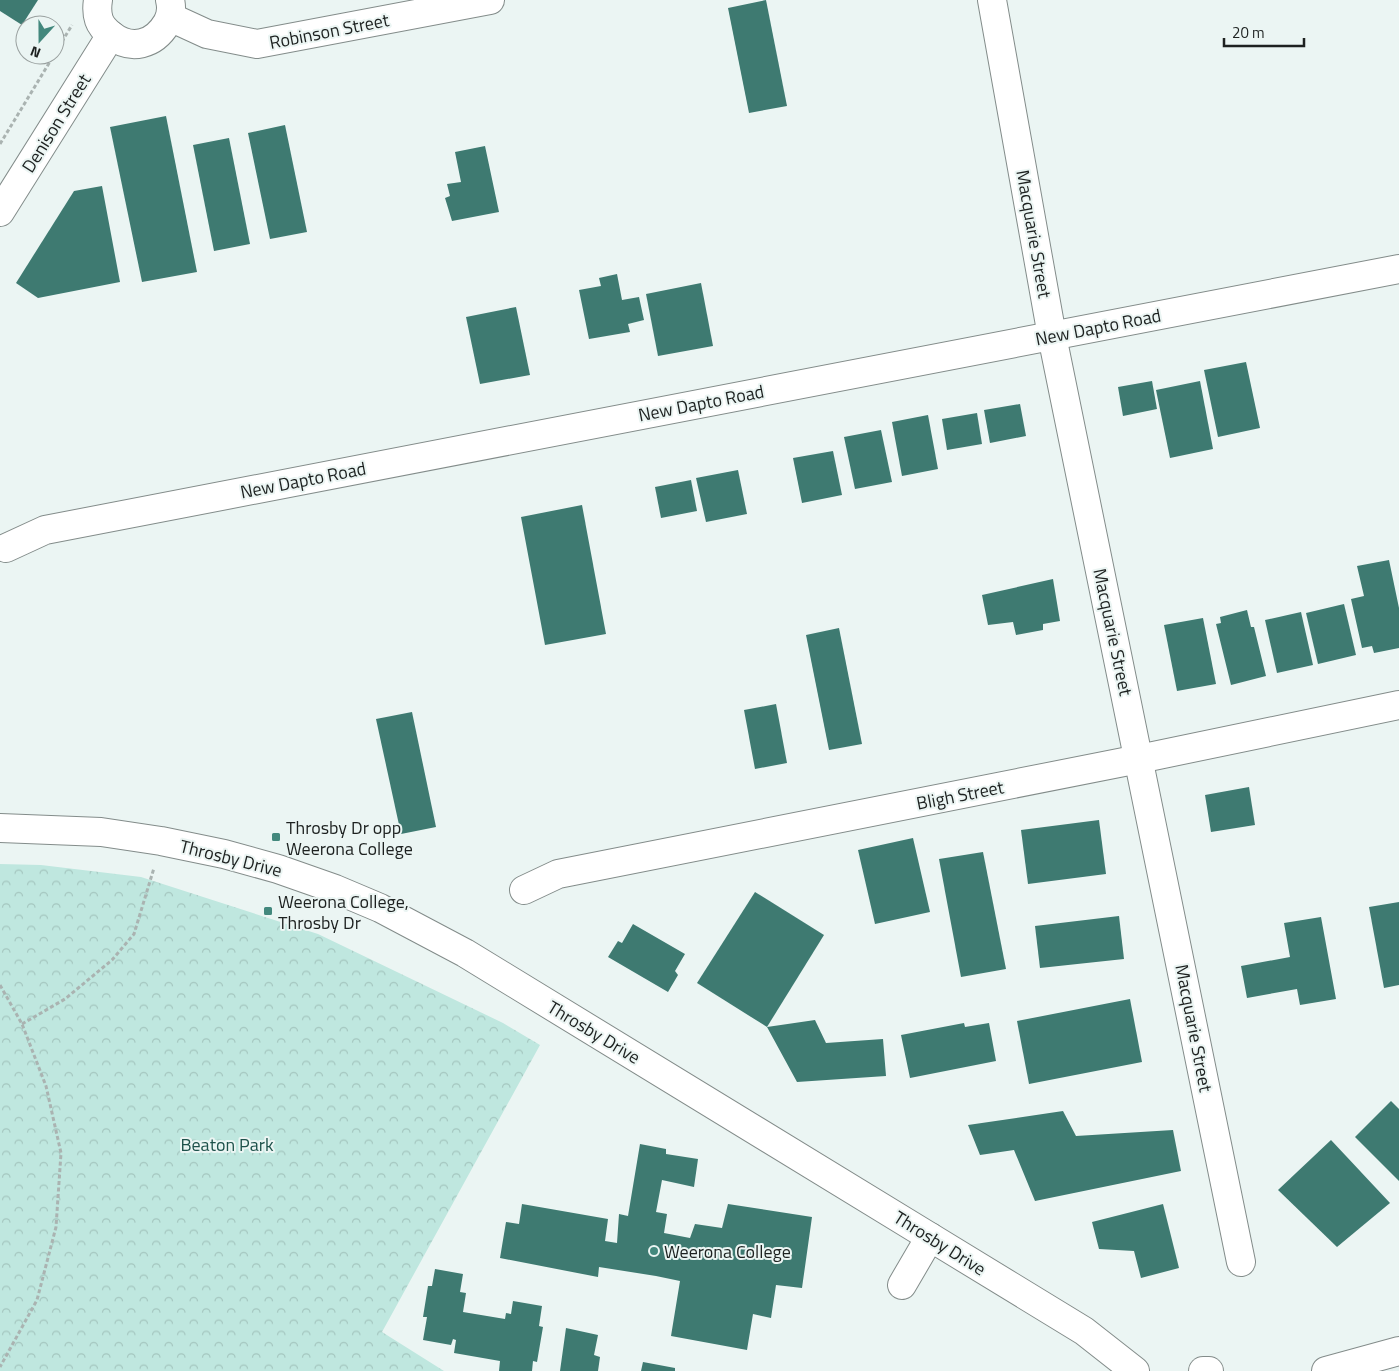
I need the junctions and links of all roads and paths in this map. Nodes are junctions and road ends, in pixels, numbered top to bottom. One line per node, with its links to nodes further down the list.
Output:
1 (98, 0): 6 (street)
2 (490, 0): 4 (street, Robinson Street)
3 (992, 0): 12 (street, Macquarie Street)
4 (170, 9): 6 (street)
5 (74, 21): 7 (path)
6 (111, 35): 10 (street, Denison Street)
7 (65, 36)
8 (47, 65): 9 (path)
9 (0, 144)
10 (0, 212)
11 (1399, 269): 12 (street, New Dapto Road)
12 (1052, 336): 13 (street, New Dapto Road); 15 (street, Macquarie Street)
13 (6, 548)
14 (1399, 705): 15 (street, Bligh Street)
15 (1139, 760): 18 (street, Bligh Street); 22 (street, Macquarie Street)
16 (0, 828): 17 (street, Throsby Drive)
17 (161, 841): 20 (path); 21 (street, Throsby Drive)
18 (524, 890)
19 (0, 985): 20 (path)
20 (22, 1024): 26 (path)
21 (930, 1236): 23 (street); 27 (street, Throsby Drive)
22 (1241, 1262)
23 (902, 1285)
24 (1399, 1351): 30 (street)
25 (1399, 1355): 31 (street)
26 (0, 1367)
27 (1135, 1371)
28 (1203, 1371): 29 (street)
29 (1209, 1371)
30 (1326, 1371)
31 (1380, 1371)

